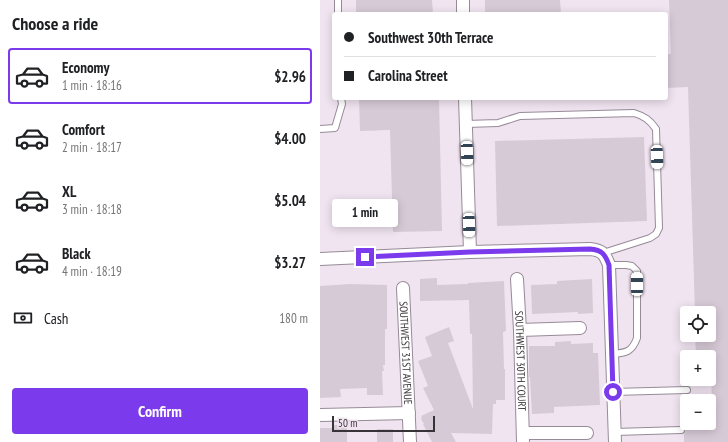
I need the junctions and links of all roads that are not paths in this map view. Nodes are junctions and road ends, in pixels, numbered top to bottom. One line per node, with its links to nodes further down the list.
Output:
1 (338, 0): 3 (lane)
2 (463, 0): 4 (street)
3 (338, 12)
4 (463, 12)
5 (342, 100): 8 (lane)
6 (465, 100): 7 (street)
7 (466, 124): 9 (street); 10 (lane)
8 (320, 129)
9 (470, 252): 10 (street); 11 (street)
10 (603, 253): 12 (street)
11 (320, 259)
12 (609, 265): 17 (street); 17 (lane)
13 (517, 279): 16 (street, SOUTHWEST 30TH COURT)
14 (403, 288): 20 (street, SOUTHWEST 31ST AVENUE)
15 (580, 328): 16 (street)
16 (520, 330): 25 (street, SOUTHWEST 30TH COURT)
17 (612, 354): 19 (street)
18 (687, 390): 19 (lane)
19 (613, 392): 24 (street)
20 (409, 413): 21 (street); 26 (street, SOUTHWEST 31ST AVENUE)
21 (320, 415)
22 (681, 430): 24 (lane)
23 (587, 433): 25 (street)
24 (615, 437)
25 (523, 438)
26 (410, 442)

